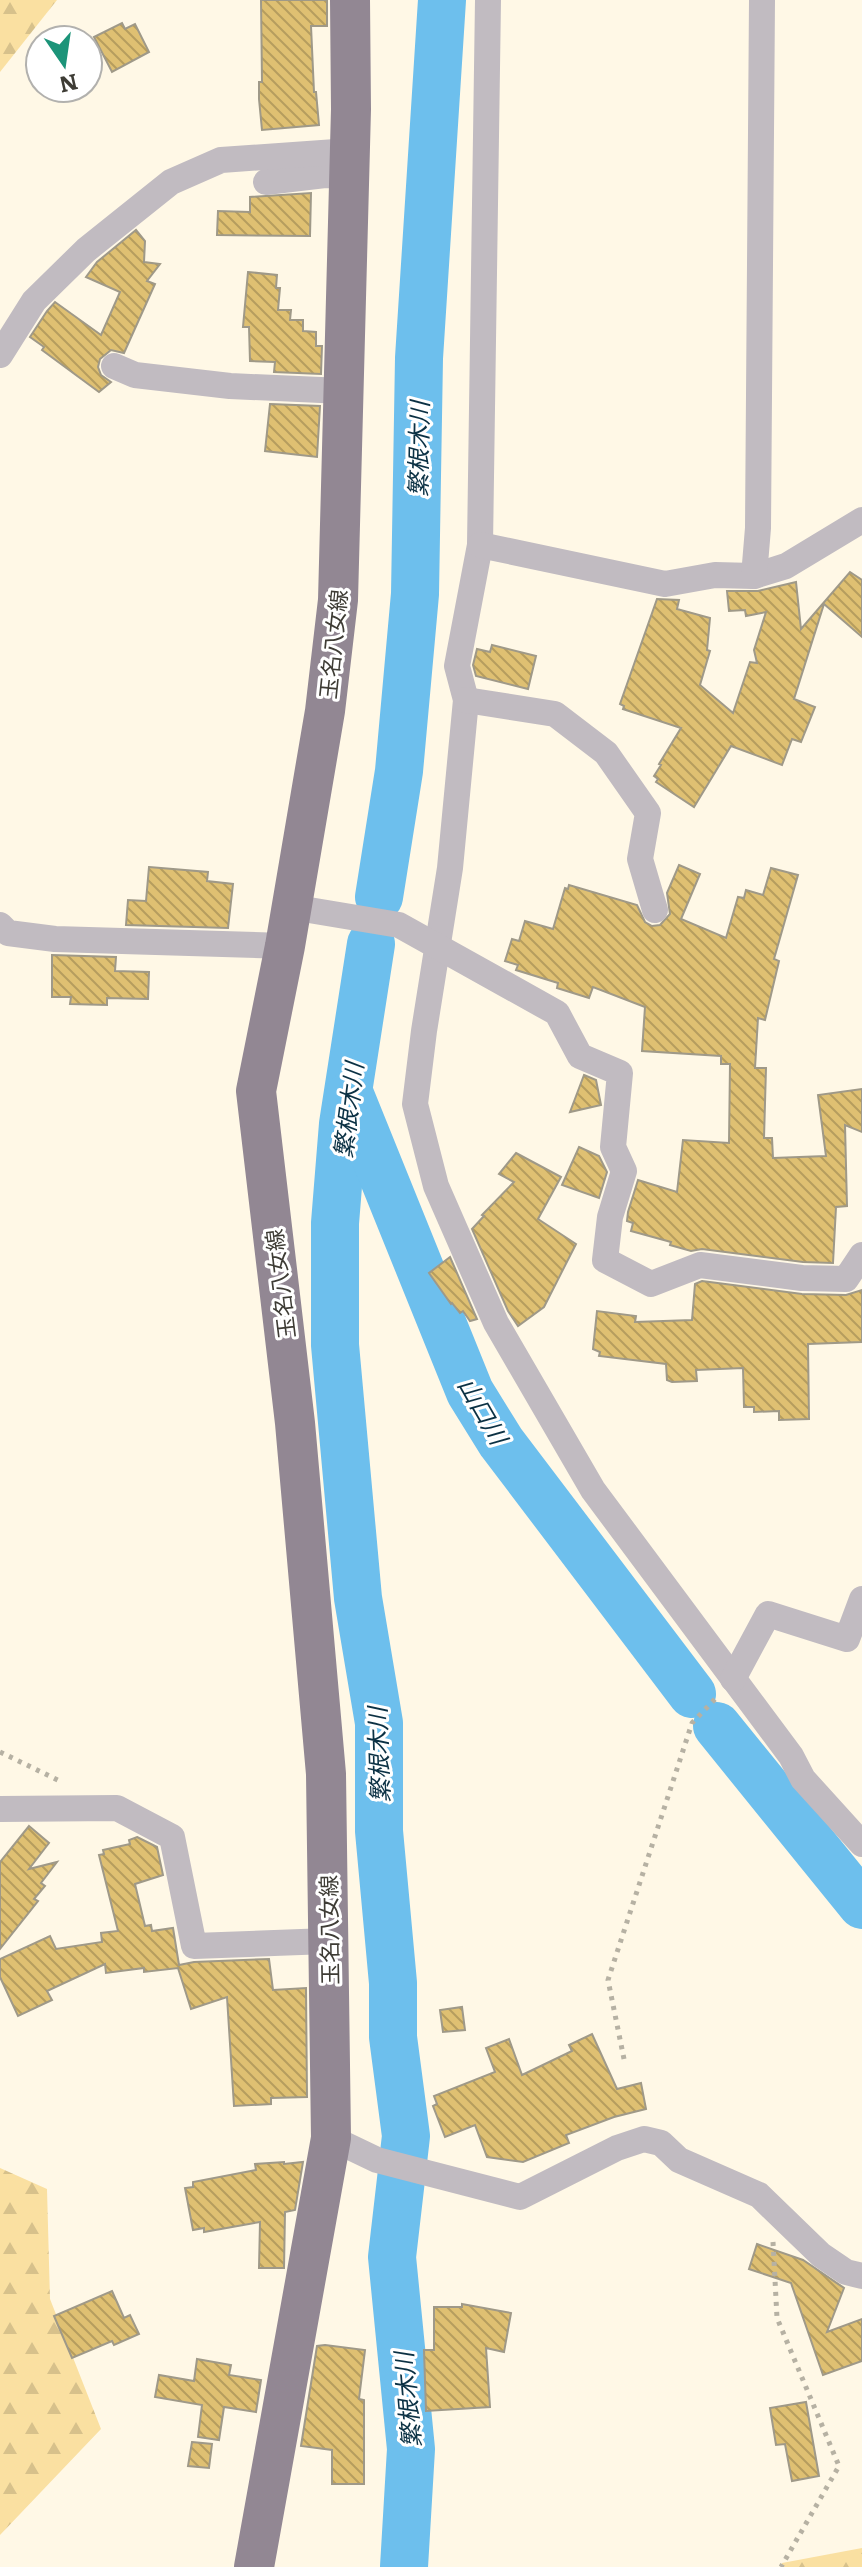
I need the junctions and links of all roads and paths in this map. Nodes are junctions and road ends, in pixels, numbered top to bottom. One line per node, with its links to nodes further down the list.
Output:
1 (350, 0): 4 (main road, 玉名八女線)
2 (488, 0): 10 (street)
3 (762, 0): 11 (street)
4 (350, 164): 5 (street); 6 (street); 8 (main road, 玉名八女線)
5 (266, 182)
6 (0, 355)
7 (114, 366): 8 (street)
8 (343, 391): 13 (main road, 玉名八女線)
9 (862, 520): 11 (street)
10 (480, 545): 11 (street); 12 (street)
11 (754, 576)
12 (466, 700): 14 (street); 17 (street)
13 (291, 907): 16 (main road, 玉名八女線); 17 (street)
14 (655, 910)
15 (0, 925): 16 (street)
16 (285, 946): 24 (main road, 玉名八女線)
17 (438, 946): 18 (street); 21 (street)
18 (862, 1255)
19 (862, 1599): 20 (street)
20 (854, 1642): 21 (street)
21 (733, 1679): 23 (street); 25 (path)
22 (0, 1809): 24 (street)
23 (862, 1844)
24 (328, 1941): 26 (main road, 玉名八女線)
25 (624, 2059)
26 (331, 2138): 27 (street); 29 (main road, 玉名八女線)
27 (771, 2205): 28 (street); 30 (path)
28 (862, 2276)
29 (254, 2567)
30 (781, 2567)

